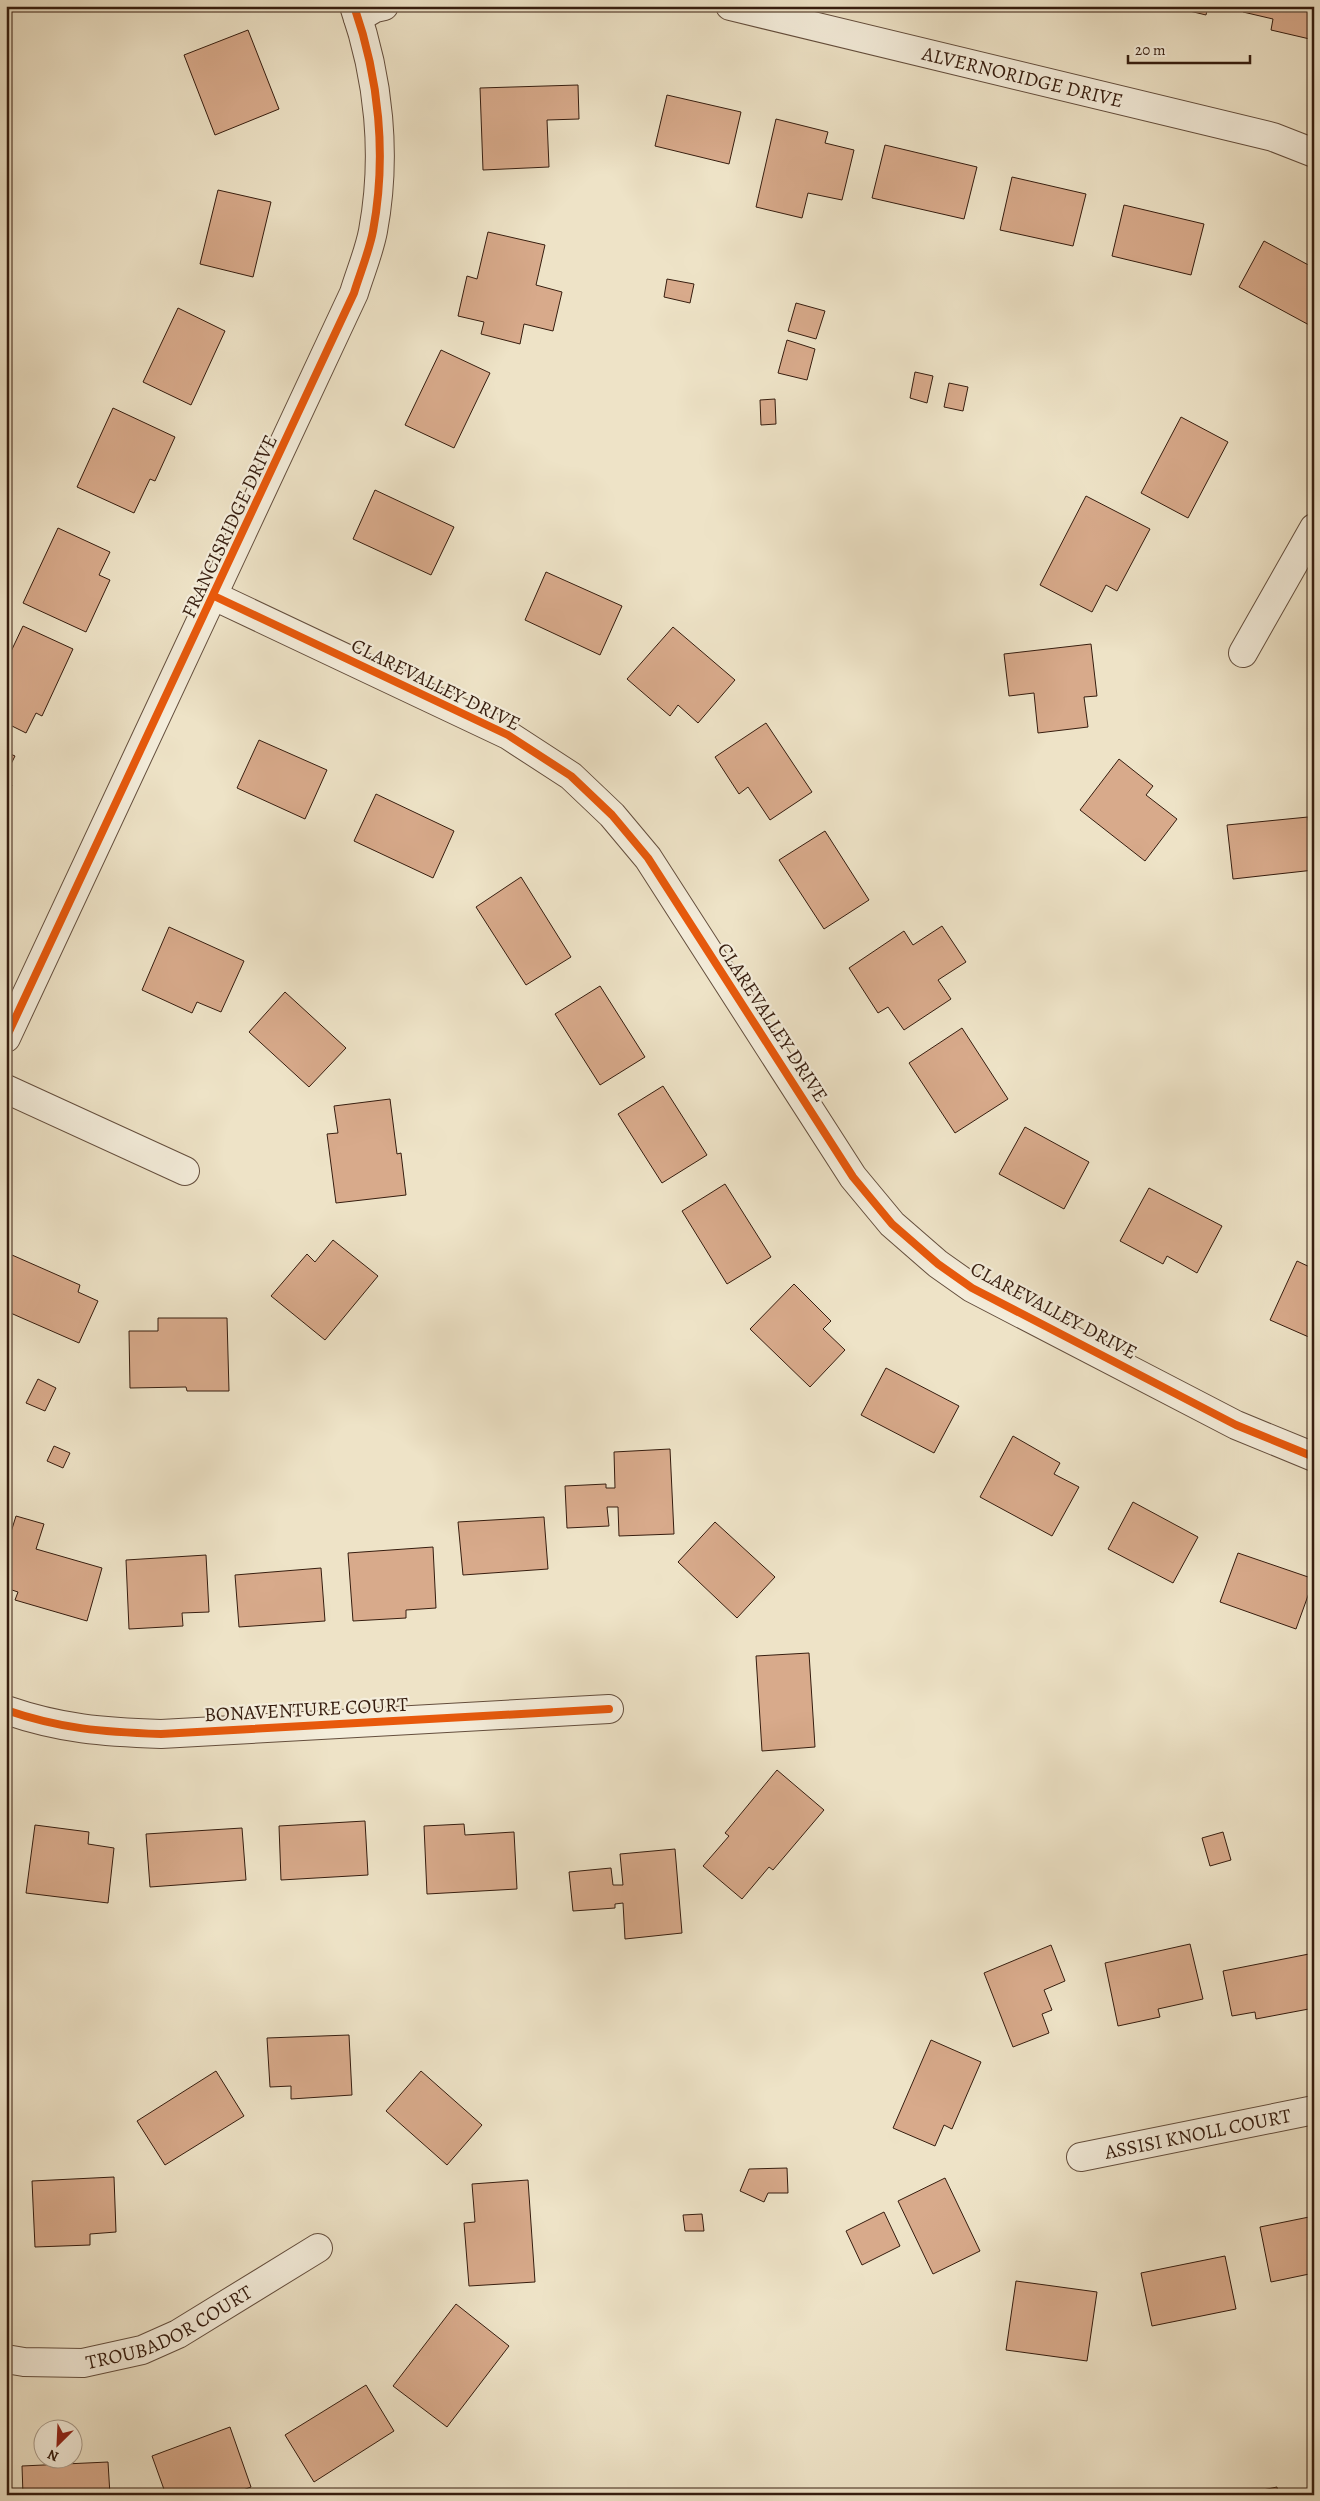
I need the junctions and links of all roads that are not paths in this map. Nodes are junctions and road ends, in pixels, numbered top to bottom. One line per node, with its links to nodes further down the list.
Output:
1 (384, 6): 3 (street)
2 (730, 6): 4 (street, ALVERNORIDGE DRIVE)
3 (356, 12): 6 (street, FRANCISRIDGE DRIVE)
4 (1314, 153)
5 (1314, 528): 7 (street)
6 (214, 596): 8 (street, FRANCISRIDGE DRIVE); 11 (street, CLAREVALLEY DRIVE)
7 (1243, 653)
8 (6, 1038)
9 (6, 1089): 10 (street)
10 (185, 1171)
11 (1314, 1457)
12 (609, 1709): 13 (street, BONAVENTURE COURT)
13 (6, 1710)
14 (1314, 2110): 15 (street, ASSISI KNOLL COURT)
15 (1081, 2157)
16 (318, 2248): 17 (street, TROUBADOR COURT)
17 (6, 2359)

